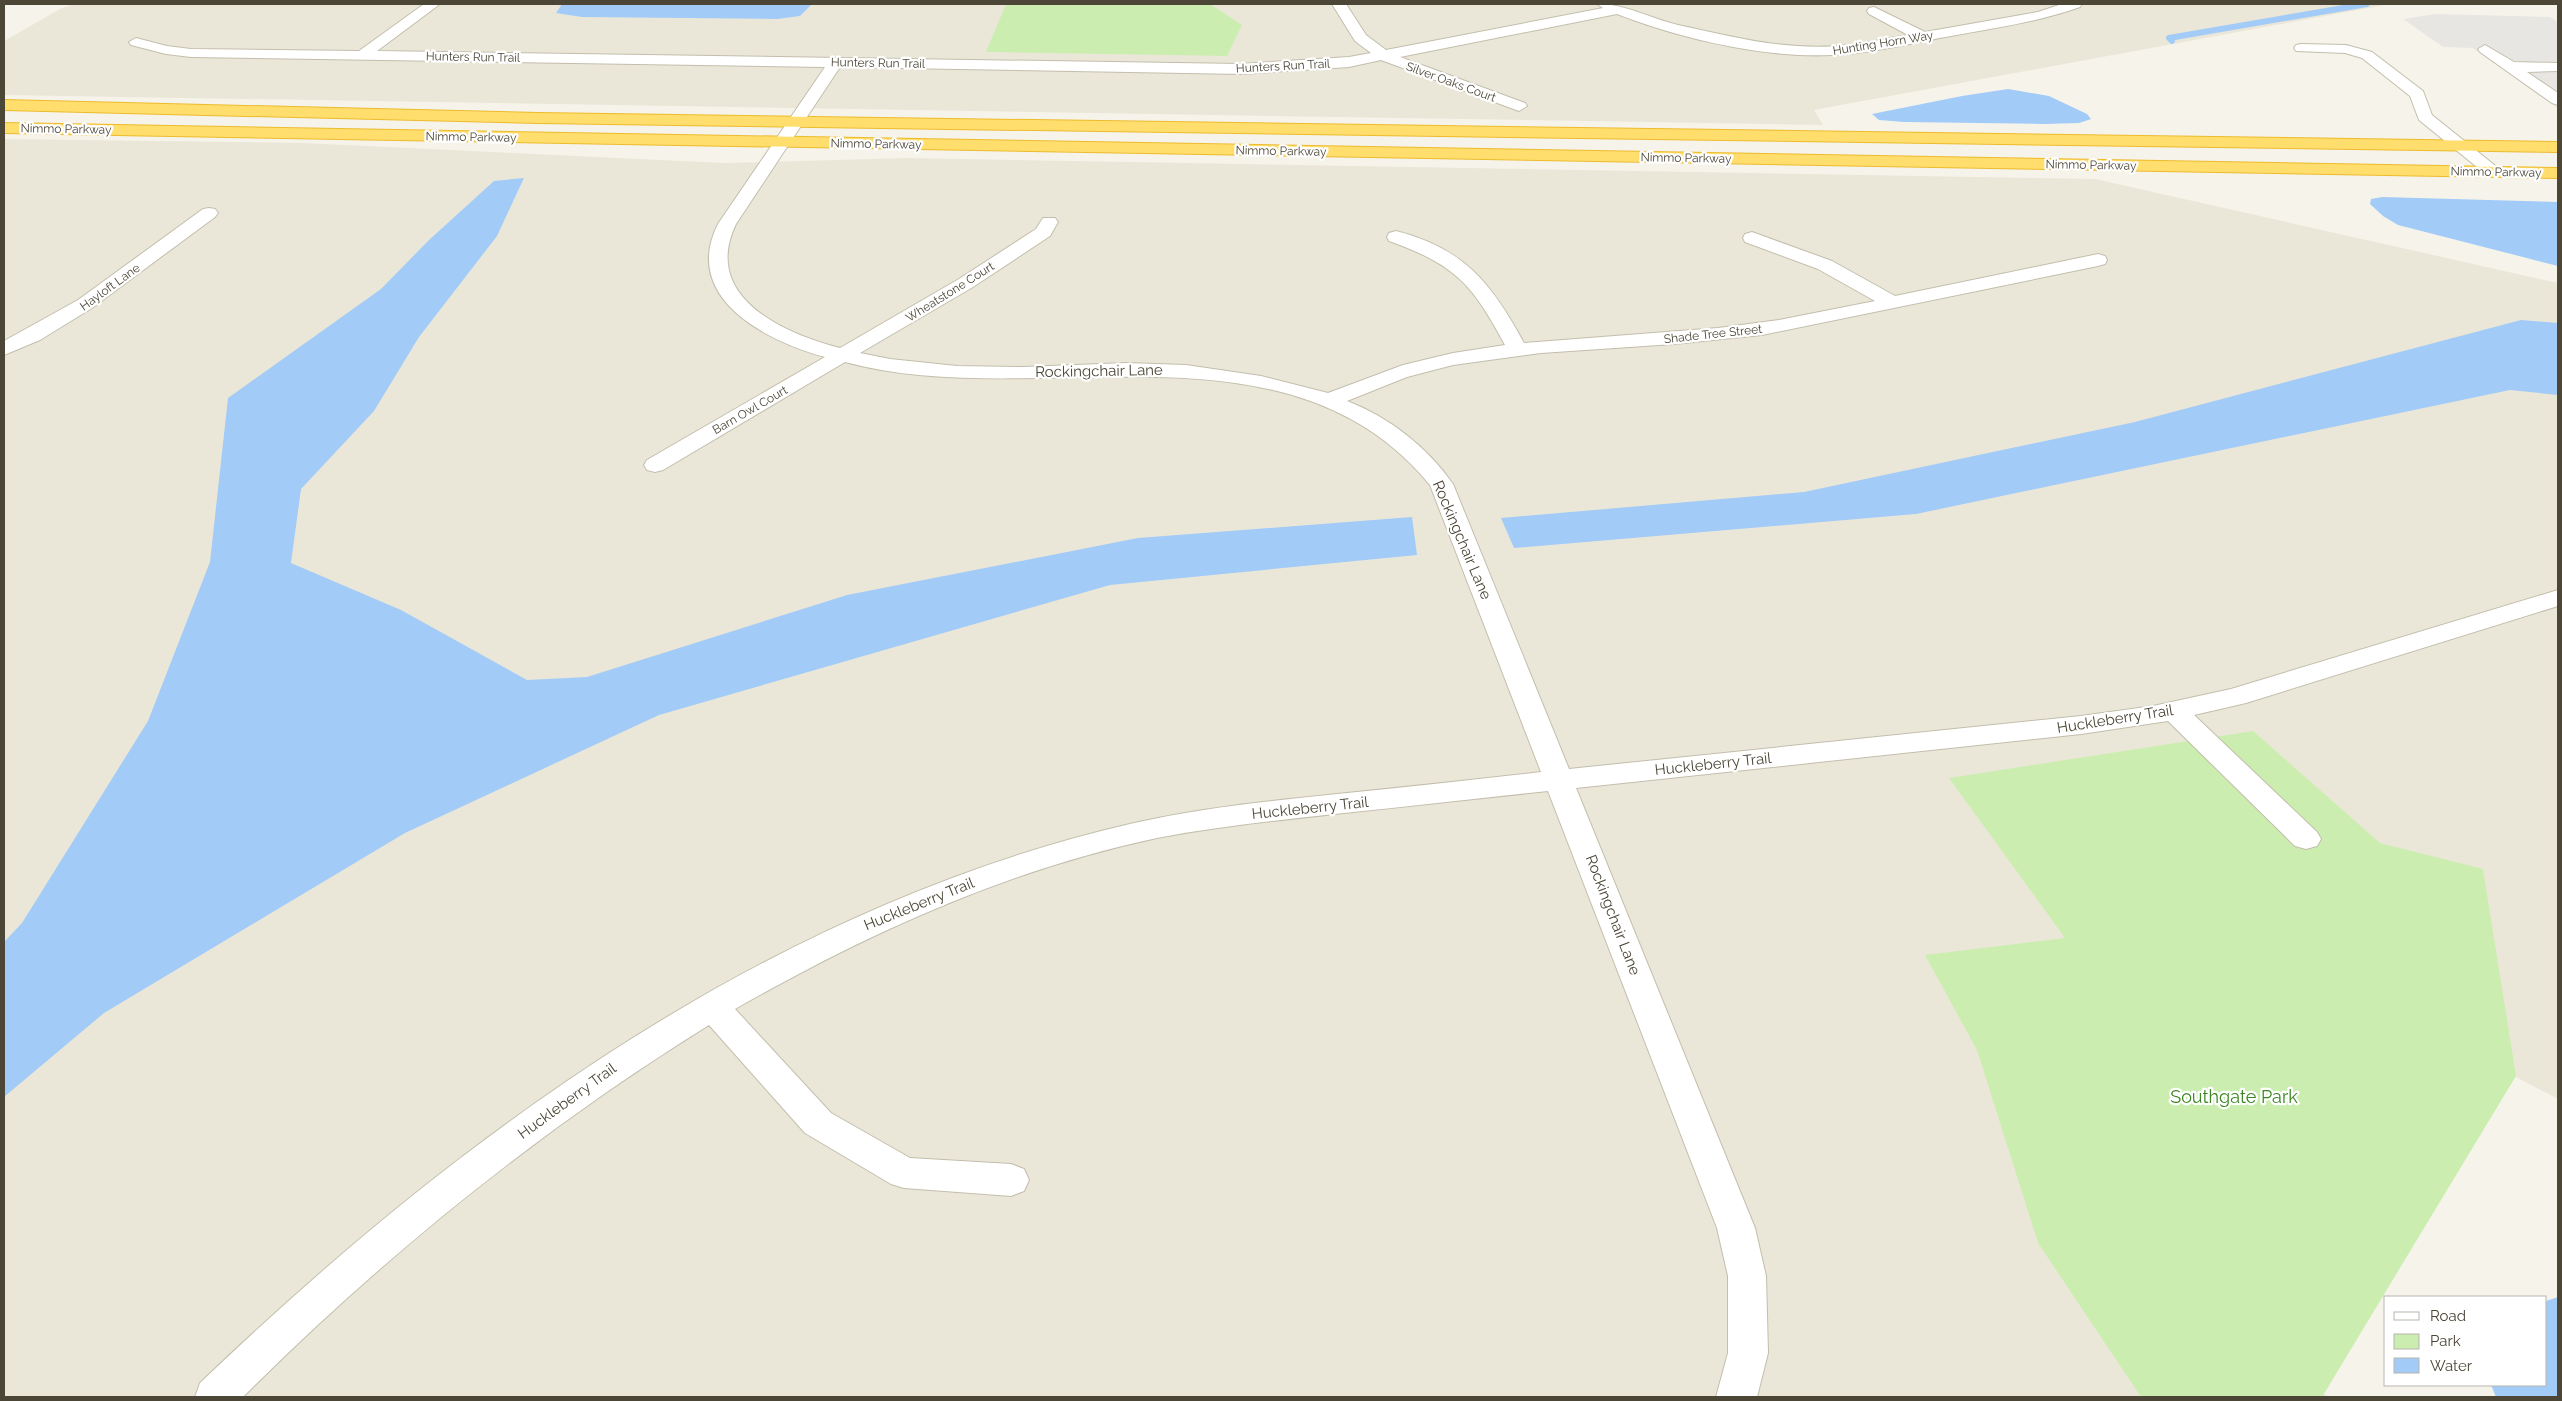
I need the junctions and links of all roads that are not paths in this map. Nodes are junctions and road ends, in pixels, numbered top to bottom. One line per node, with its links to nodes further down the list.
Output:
1 (433, 4): 10 (street)
2 (1339, 4): 11 (street)
3 (2075, 4): 6 (street, Hunting Horn Way)
4 (1610, 7): 6 (street, Hunting Horn Way); 11 (street, Hunters Run Trail)
5 (1874, 11): 6 (street)
6 (1923, 37)
7 (136, 42): 10 (street, Hunters Run Trail)
8 (2301, 48): 20 (street)
9 (2484, 49): 13 (street)
10 (364, 55): 12 (street, Hunters Run Trail)
11 (1384, 56): 12 (street, Hunters Run Trail); 17 (street, Silver Oaks Court)
12 (836, 63): 19 (street, Rockingchair Lane)
13 (2510, 67): 14 (street); 15 (street)
14 (2558, 67)
15 (2558, 100)
16 (4, 105): 19 (highway, Nimmo Parkway)
17 (1520, 106)
18 (4, 128): 19 (highway, Nimmo Parkway)
19 (789, 132): 20 (highway, Nimmo Parkway); 22 (highway, Nimmo Parkway); 32 (street, Rockingchair Lane)
20 (2460, 145): 21 (highway, Nimmo Parkway); 22 (street)
21 (2558, 147)
22 (2494, 172): 23 (highway, Nimmo Parkway)
23 (2558, 173)
24 (209, 213): 30 (street, Hayloft Lane)
25 (1049, 222): 32 (street, Wheatstone Court)
26 (1396, 237): 31 (street)
27 (1752, 238): 29 (street)
28 (2098, 260): 29 (street, Shade Tree Street)
29 (1892, 303): 31 (street, Shade Tree Street)
30 (4, 349)
31 (1518, 350): 33 (street, Shade Tree Street)
32 (845, 355): 33 (street, Rockingchair Lane); 34 (street, Barn Owl Court)
33 (1329, 401): 37 (street, Rockingchair Lane)
34 (655, 465)
35 (2558, 598): 36 (street, Huckleberry Trail)
36 (2173, 710): 37 (street, Huckleberry Trail); 38 (street)
37 (1560, 780): 39 (street, Huckleberry Trail); 42 (street, Rockingchair Lane)
38 (2306, 838)
39 (712, 1006): 40 (street); 41 (street, Huckleberry Trail)
40 (1012, 1180)
41 (215, 1397)
42 (1738, 1397)

